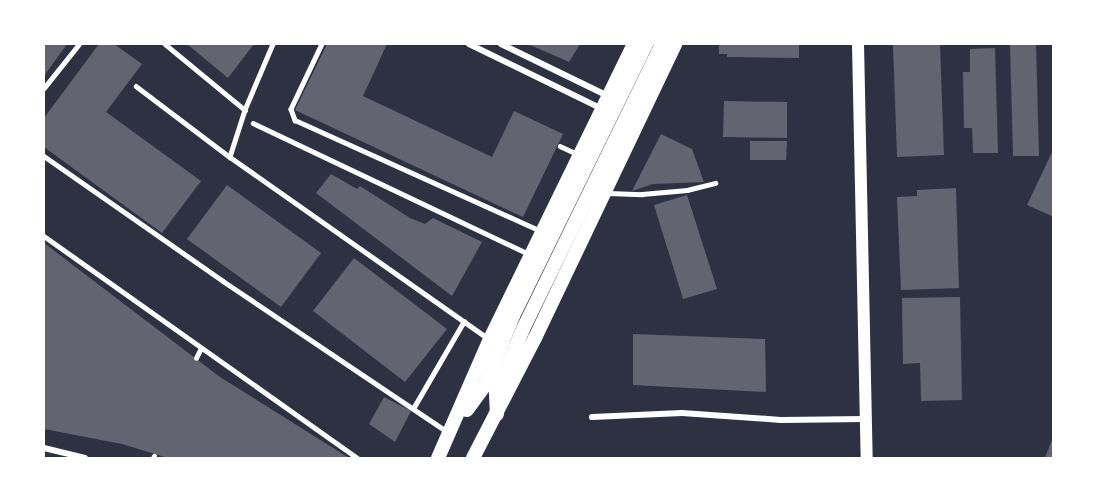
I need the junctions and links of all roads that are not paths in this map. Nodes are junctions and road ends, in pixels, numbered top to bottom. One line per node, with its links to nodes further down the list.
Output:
1 (79, 44): 13 (lane)
2 (165, 44): 16 (lane)
3 (273, 44): 16 (lane)
4 (322, 44): 24 (lane)
5 (469, 44): 15 (street)
6 (501, 44): 14 (street)
7 (634, 44): 14 (main road)
8 (646, 44): 31 (main road)
9 (662, 44): 31 (main road)
10 (675, 44): 23 (main road)
11 (858, 44): 35 (main road)
12 (136, 86): 21 (lane)
13 (44, 88)
14 (609, 96): 15 (main road)
15 (602, 109): 19 (main road)
16 (245, 110): 21 (lane)
17 (253, 123): 26 (lane)
18 (560, 146): 19 (lane)
19 (580, 155): 24 (main road)
20 (44, 156): 32 (lane)
21 (230, 157): 27 (lane)
22 (715, 183): 23 (lane)
23 (605, 192): 33 (main road)
24 (543, 231): 26 (main road)
25 (44, 236): 29 (lane)
26 (531, 255): 28 (main road)
27 (464, 321): 28 (lane); 32 (lane)
28 (490, 339): 36 (main road)
29 (201, 348): 30 (lane); 39 (lane)
30 (196, 358)
31 (490, 389): 33 (main road); 36 (main road)
32 (414, 408): 36 (lane)
33 (497, 414): 41 (main road)
34 (592, 417): 35 (street)
35 (867, 419): 42 (main road)
36 (450, 433): 40 (main road)
37 (44, 448): 38 (street)
38 (85, 459)
39 (358, 459)
40 (438, 459)
41 (473, 459)
42 (867, 459)

